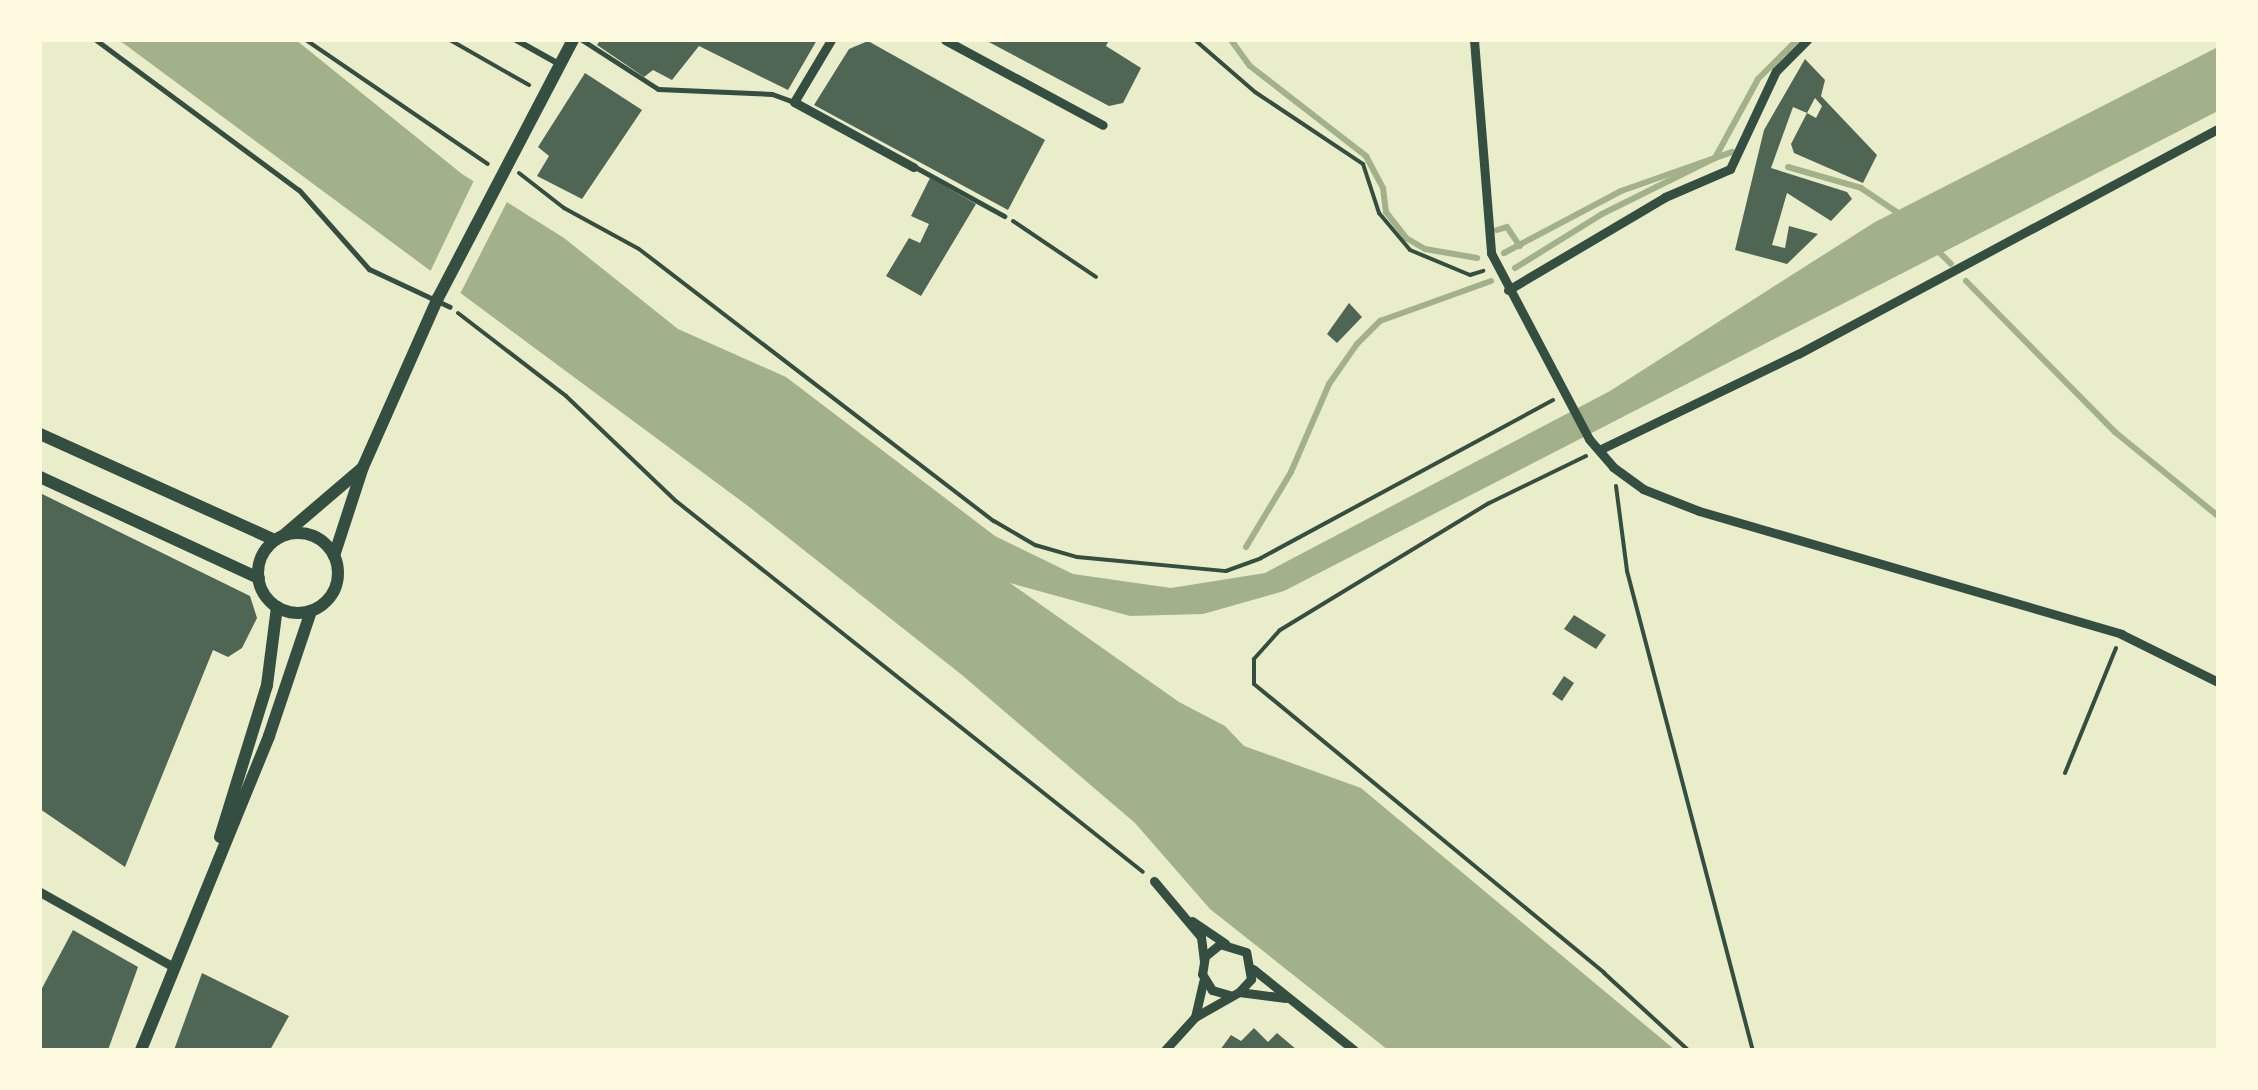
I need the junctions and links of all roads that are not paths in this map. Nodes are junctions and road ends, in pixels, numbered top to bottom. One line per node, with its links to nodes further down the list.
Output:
1 (96, 40): 16 (lane)
2 (516, 40): 9 (street)
3 (573, 40): 9 (main road)
4 (582, 40): 10 (lane)
5 (831, 40): 10 (street)
6 (945, 40): 11 (street)
7 (1474, 40): 15 (street)
8 (1808, 40): 15 (street)
9 (560, 64): 16 (main road)
10 (794, 102): 13 (street)
11 (1103, 125)
12 (2218, 129): 18 (street)
13 (913, 167): 14 (lane)
14 (1004, 216)
15 (1506, 285): 18 (street)
16 (443, 299): 19 (main road)
17 (41, 435): 21 (main road)
18 (1600, 450): 26 (street)
19 (363, 467): 21 (main road); 22 (main road)
20 (40, 476): 23 (main road)
21 (279, 538): 22 (main road); 23 (main road)
22 (334, 556): 25 (main road)
23 (259, 578): 24 (main road)
24 (278, 607): 25 (main road); 27 (main road)
25 (311, 611): 27 (main road)
26 (2218, 682)
27 (214, 859): 33 (main road)
28 (1154, 881): 30 (street)
29 (40, 892): 33 (street)
30 (1190, 920): 31 (street); 32 (street)
31 (1227, 944): 32 (street); 34 (street)
32 (1204, 960): 35 (street)
33 (172, 966): 39 (main road)
34 (1253, 969): 36 (street); 37 (street)
35 (1204, 979): 36 (street); 38 (street)
36 (1234, 994): 37 (street); 38 (street)
37 (1289, 998): 41 (street)
38 (1195, 1017): 40 (street)
39 (140, 1050)
40 (1165, 1050)
41 (1354, 1050)

